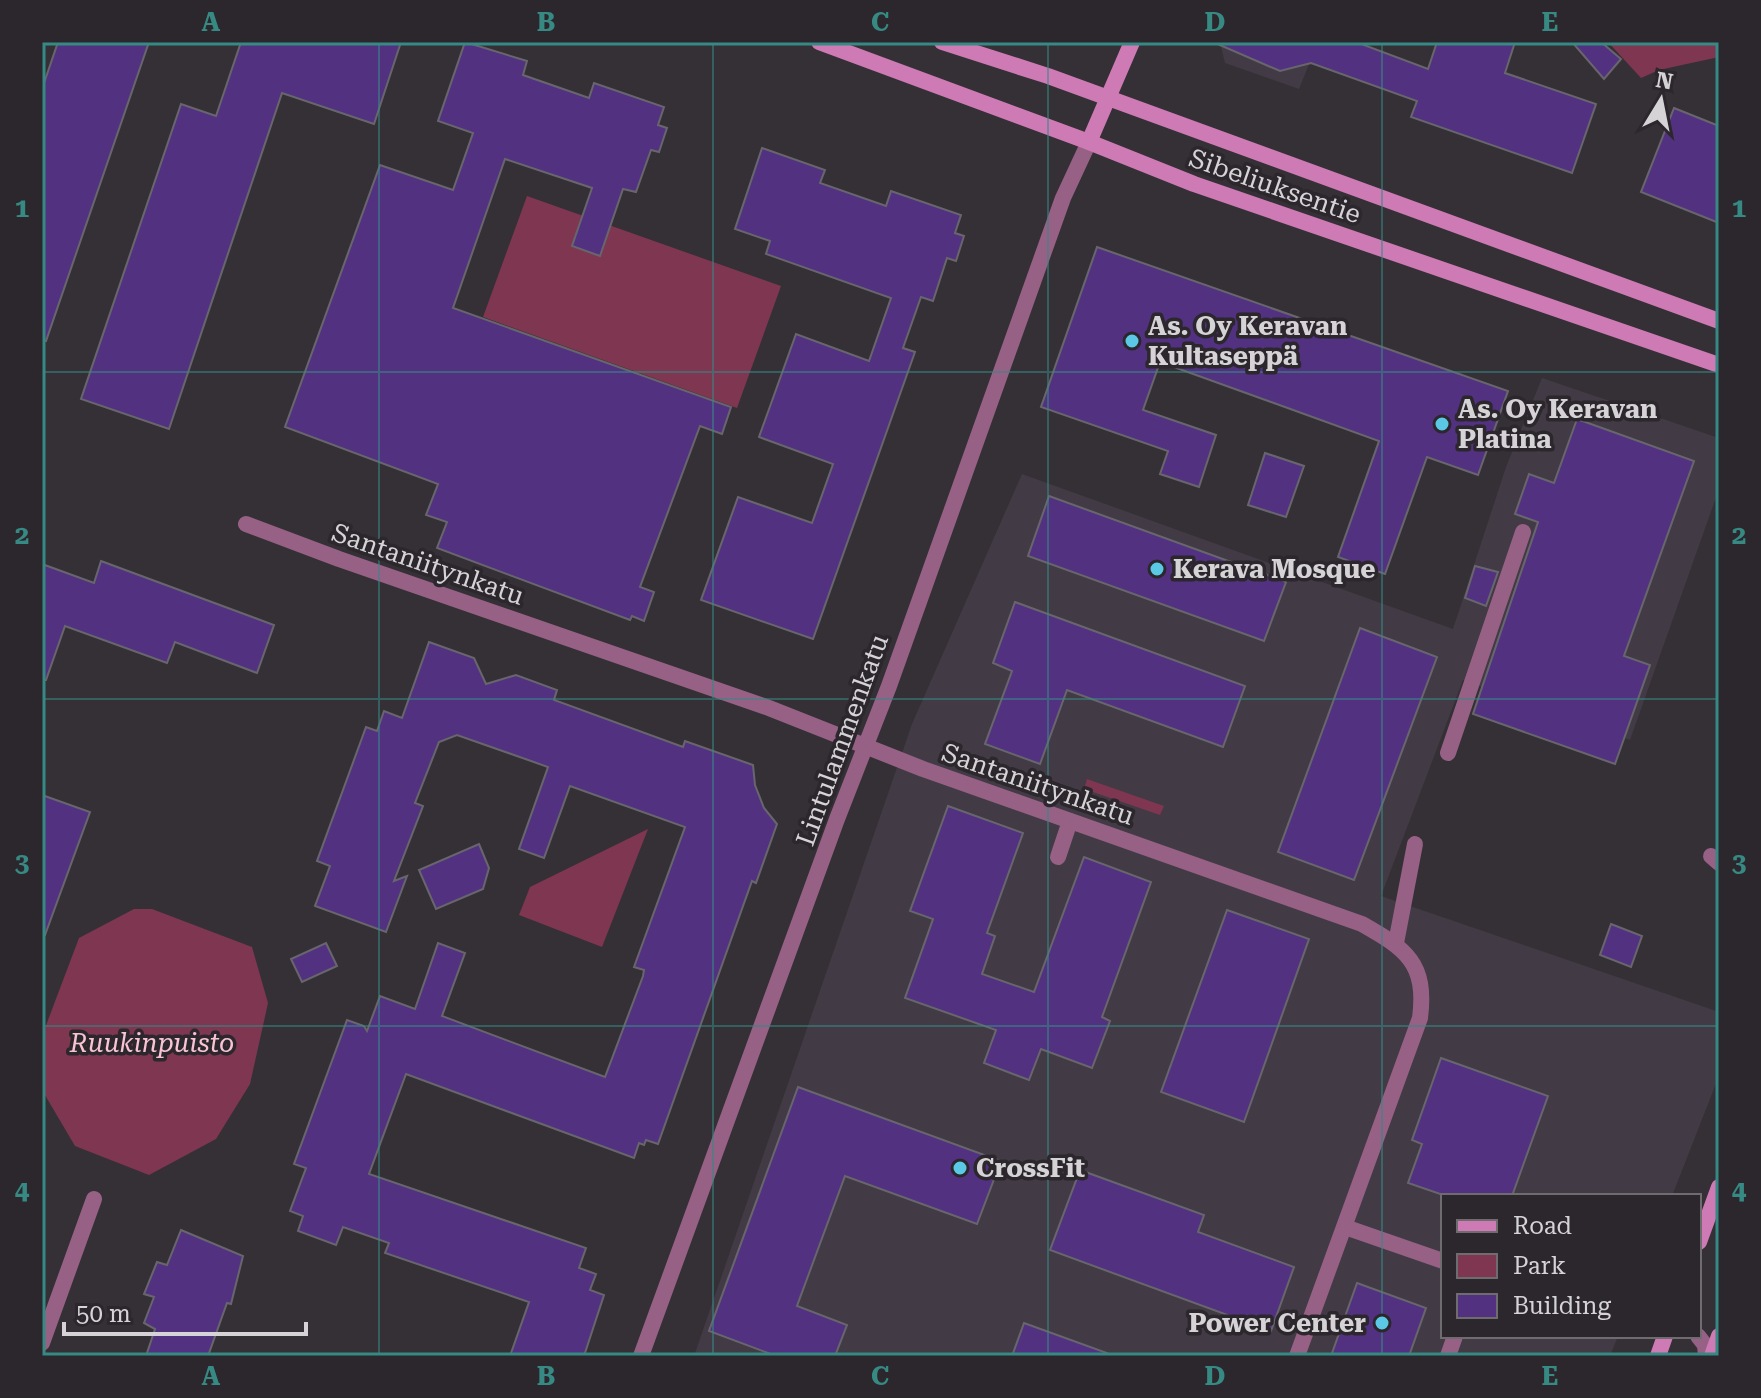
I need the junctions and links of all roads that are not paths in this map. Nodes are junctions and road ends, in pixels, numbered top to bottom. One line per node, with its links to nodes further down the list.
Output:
1 (819, 42): 5 (main road, Sibeliuksentie)
2 (942, 42): 4 (main road, Sibeliuksentie)
3 (1132, 42): 4 (main road)
4 (1106, 97): 5 (main road); 6 (main road, Sibeliuksentie)
5 (1089, 142): 7 (main road, Sibeliuksentie); 10 (street, Lintulammenkatu)
6 (1719, 321)
7 (1719, 365)
8 (246, 524): 10 (street, Santaniitynkatu)
9 (1523, 532): 11 (street)
10 (866, 746): 12 (street, Santaniitynkatu); 24 (street, Lintulammenkatu)
11 (1448, 753)
12 (1070, 821): 14 (street); 15 (street, Santaniitynkatu)
13 (1415, 844): 15 (street)
14 (1058, 857)
15 (1396, 943): 18 (street, Santaniitynkatu)
16 (1719, 1187): 19 (main road)
17 (94, 1199): 23 (street)
18 (1345, 1227): 20 (street); 25 (street, Santaniitynkatu)
19 (1701, 1236)
20 (1441, 1260)
21 (1719, 1336): 26 (main road)
22 (1700, 1338): 26 (street)
23 (42, 1343)
24 (641, 1356)
25 (1297, 1356)
26 (1709, 1356)

